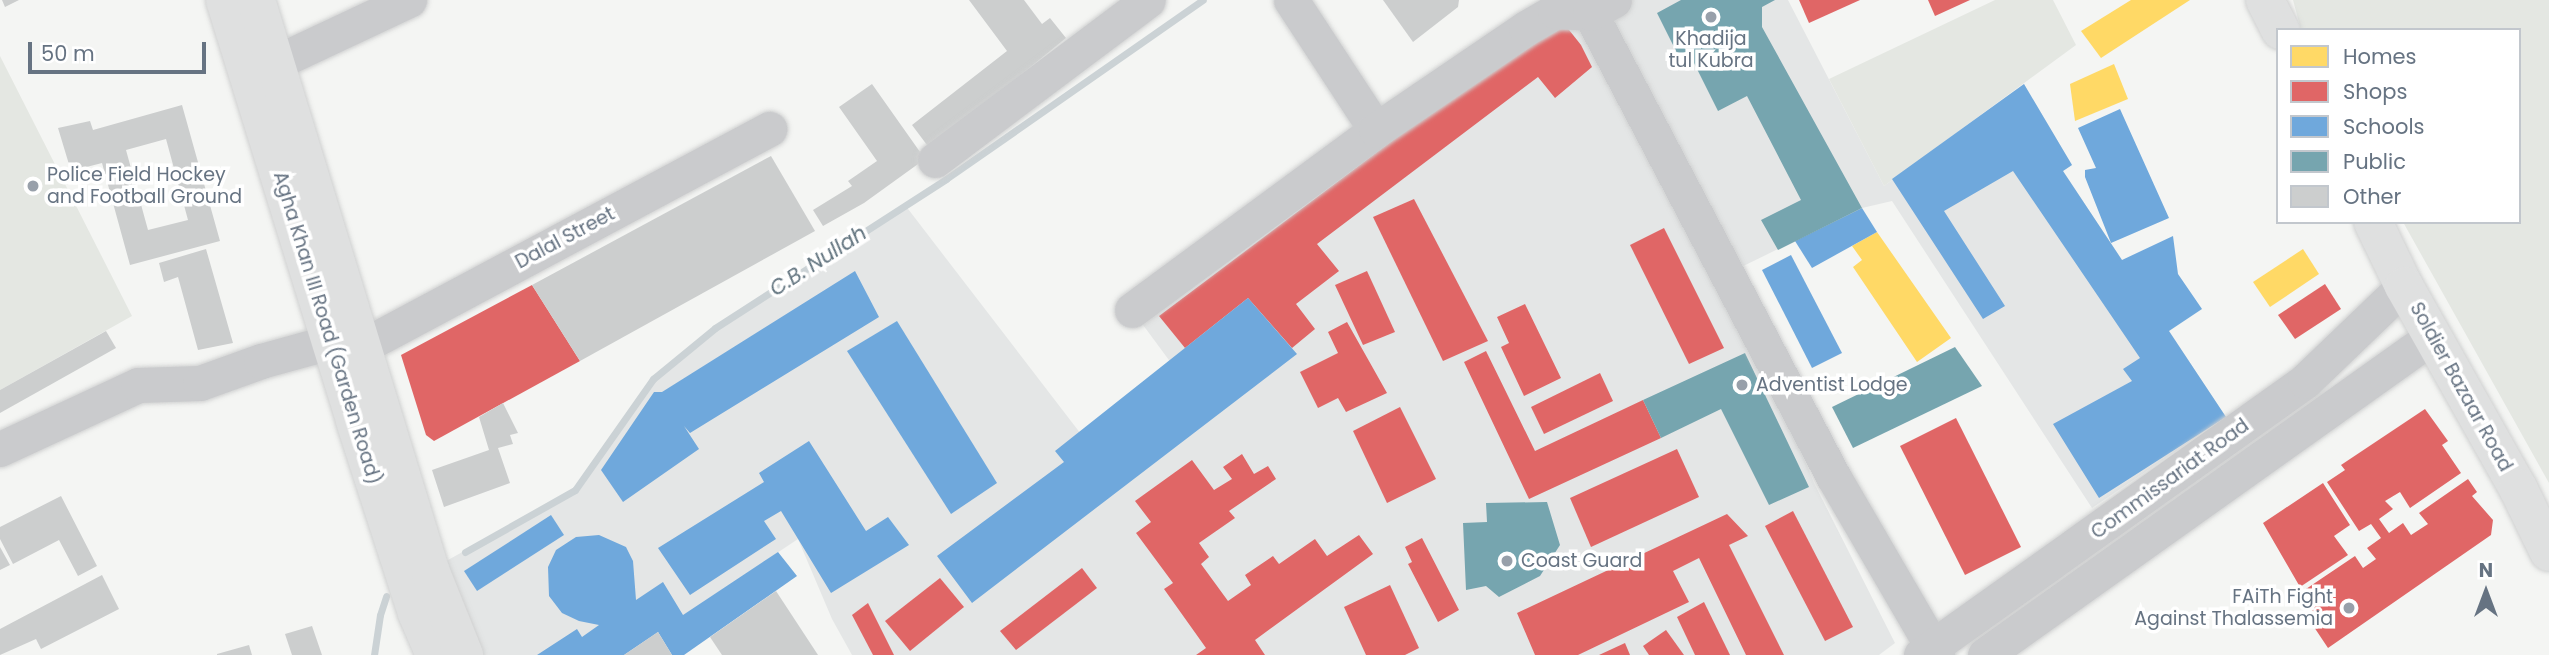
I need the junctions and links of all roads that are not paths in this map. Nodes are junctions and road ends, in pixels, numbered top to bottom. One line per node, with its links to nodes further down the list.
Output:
1 (225, 0): 17 (main road, Agha Khan III Road (Garden Road))
2 (256, 0): 9 (main road, Agha Khan III Road (Garden Road))
3 (409, 0): 9 (street)
4 (1148, 0): 12 (street)
5 (1291, 0): 11 (street)
6 (2265, 0): 8 (main road)
7 (1602, 7): 11 (street); 21 (street)
8 (2279, 28)
9 (277, 62): 17 (main road, Agha Khan III Road (Garden Road))
10 (769, 129): 17 (street, Dalal Street)
11 (1376, 130): 15 (street)
12 (935, 160)
13 (2374, 224): 14 (main road, Soldier Bazaar Road)
14 (2404, 286): 16 (main road, Soldier Bazaar Road); 20 (street, Commissariat Road)
15 (1132, 310)
16 (2433, 336): 19 (main road, Soldier Bazaar Road); 22 (street, Commissariat Road)
17 (346, 344): 18 (street, Dalal Street); 23 (main road, Agha Khan III Road (Garden Road)); 24 (main road, Agha Khan III Road (Garden Road))
18 (0, 449)
19 (2549, 552)
20 (1980, 615): 21 (street, Commissariat Road); 22 (street)
21 (1930, 652)
22 (1995, 652)
23 (435, 655)
24 (464, 655)

